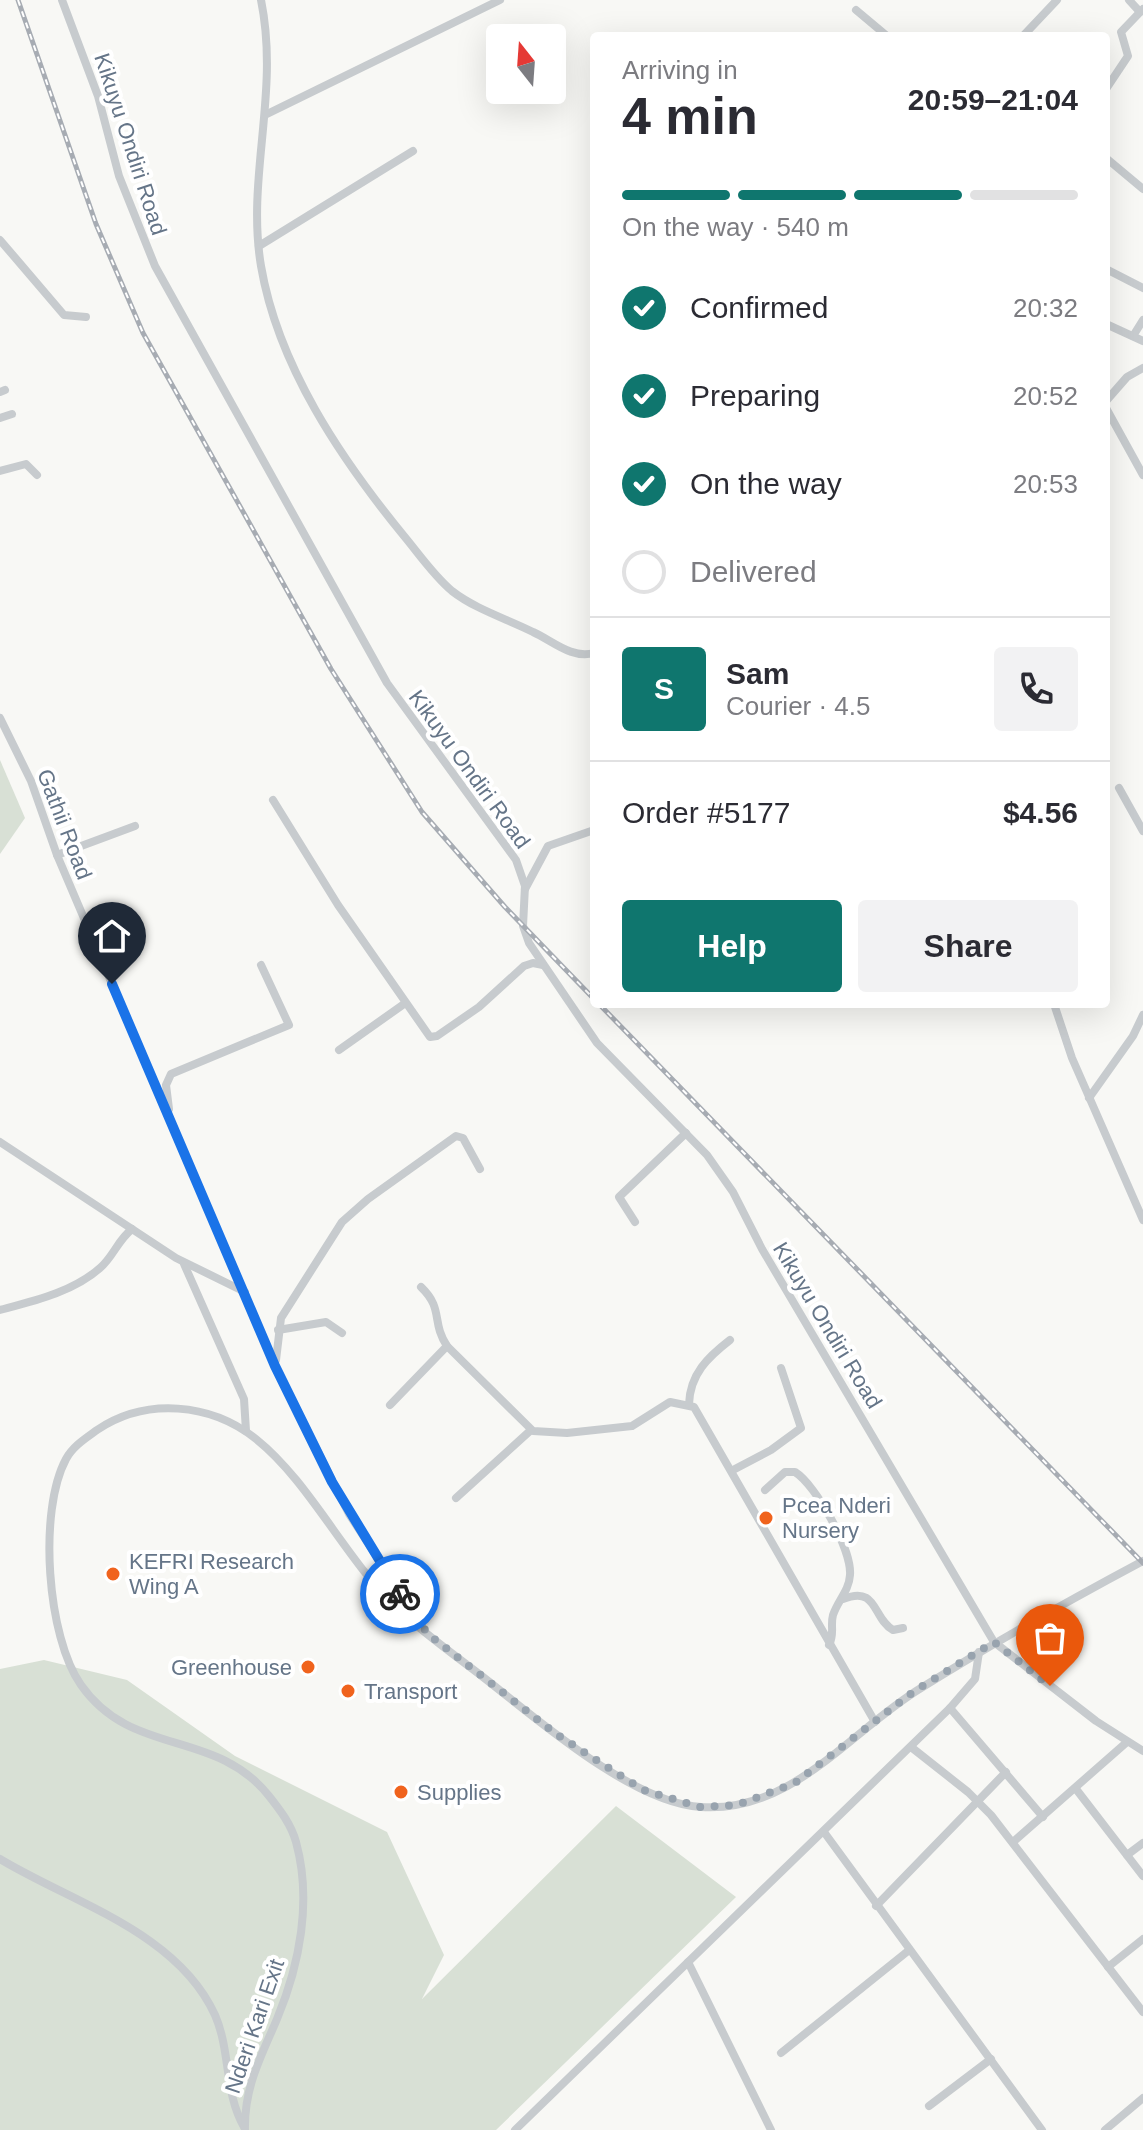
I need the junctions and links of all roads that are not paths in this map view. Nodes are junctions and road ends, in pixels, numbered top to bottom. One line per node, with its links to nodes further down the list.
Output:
1 (62, 0): 40 (street, Kikuyu Ondiri Road)
2 (261, 0): 11 (street)
3 (500, 0): 11 (street)
4 (1057, 0): 9 (street)
5 (1129, 0): 7 (street)
6 (856, 10): 8 (street)
7 (1141, 10): 10 (street)
8 (882, 32)
9 (1027, 32)
10 (1110, 83)
11 (267, 114): 16 (street)
12 (413, 151): 16 (street)
13 (1110, 161): 14 (street)
14 (1143, 189)
15 (0, 240): 19 (street)
16 (259, 246): 32 (street)
17 (1110, 271): 18 (street)
18 (1143, 288)
19 (86, 317)
20 (1143, 320): 22 (street)
21 (1110, 326): 22 (street)
22 (1133, 336): 23 (street)
23 (1143, 341)
24 (1143, 368): 25 (street)
25 (1110, 396)
26 (12, 414): 28 (street)
27 (1110, 415): 31 (street)
28 (0, 418)
29 (0, 471): 30 (street)
30 (37, 475)
31 (1143, 475)
32 (590, 654)
33 (0, 718): 39 (street, Gathii Road)
34 (1119, 788): 38 (street)
35 (273, 800): 43 (street)
36 (135, 826): 39 (street)
37 (590, 831): 40 (street)
38 (1143, 831)
39 (57, 855): 48 (street, Gathii Road)
40 (525, 889): 42 (street, Kikuyu Ondiri Road)
41 (261, 965): 48 (street)
42 (543, 965): 43 (street); 49 (street, Kikuyu Ondiri Road)
43 (404, 1004): 46 (street)
44 (1055, 1008): 47 (street)
45 (1143, 1015): 47 (street)
46 (339, 1050)
47 (1089, 1098): 52 (street)
48 (169, 1116): 57 (street, Gathii Road)
49 (686, 1133): 53 (street); 76 (street, Kikuyu Ondiri Road)
50 (0, 1142): 54 (street)
51 (480, 1169): 59 (street)
52 (1143, 1220)
53 (635, 1222)
54 (132, 1229): 55 (street); 58 (street)
55 (184, 1263): 57 (street); 68 (street)
56 (421, 1287): 62 (street)
57 (245, 1292): 63 (street, Gathii Road)
58 (0, 1310)
59 (278, 1330): 60 (street); 63 (street)
60 (342, 1333)
61 (730, 1340): 65 (street)
62 (447, 1346): 66 (street); 67 (street)
63 (275, 1366): 75 (street, Gathii Road)
64 (781, 1368): 69 (street)
65 (689, 1404): 67 (street); 69 (street)
66 (390, 1405)
67 (531, 1430): 71 (street)
68 (246, 1431): 75 (street, Nderi Kari Exit); 104 (street, Nderi Kari Exit)
69 (733, 1470): 77 (street)
70 (765, 1490): 73 (street)
71 (456, 1498)
72 (1143, 1561): 76 (street, Nderi Kari Exit)
73 (842, 1599): 74 (street); 77 (street)
74 (903, 1628)
75 (428, 1634): 80 (street, Nderi Kari Exit)
76 (994, 1642): 78 (street, Nderi Kari Exit); 81 (street, Kikuyu Ondiri Road)
77 (829, 1645): 80 (street)
78 (979, 1652): 79 (street); 80 (street, Nderi Kari Exit)
79 (950, 1708): 82 (street); 84 (street)
80 (875, 1722)
81 (1127, 1742): 83 (street, Kikuyu Ondiri Road); 85 (street)
82 (911, 1747): 86 (street); 88 (street)
83 (1143, 1751)
84 (1006, 1772): 86 (street); 87 (street)
85 (1076, 1789): 87 (street); 91 (street)
86 (977, 1800): 89 (street); 94 (street)
87 (1043, 1817): 89 (street)
88 (824, 1832): 94 (street); 97 (street)
89 (1013, 1842): 98 (street)
90 (1143, 1843): 91 (street)
91 (1127, 1855): 93 (street)
92 (0, 1859): 104 (street)
93 (1143, 1876)
94 (876, 1906): 96 (street)
95 (1143, 1939): 98 (street)
96 (908, 1951): 100 (street); 101 (street)
97 (688, 1962): 105 (street); 106 (street)
98 (1108, 1967): 99 (street)
99 (1143, 2012)
100 (781, 2053)
101 (991, 2059): 103 (street); 107 (street)
102 (1143, 2098): 108 (street)
103 (929, 2106)
104 (245, 2129)
105 (515, 2130)
106 (771, 2130)
107 (1042, 2130)
108 (1105, 2130)

